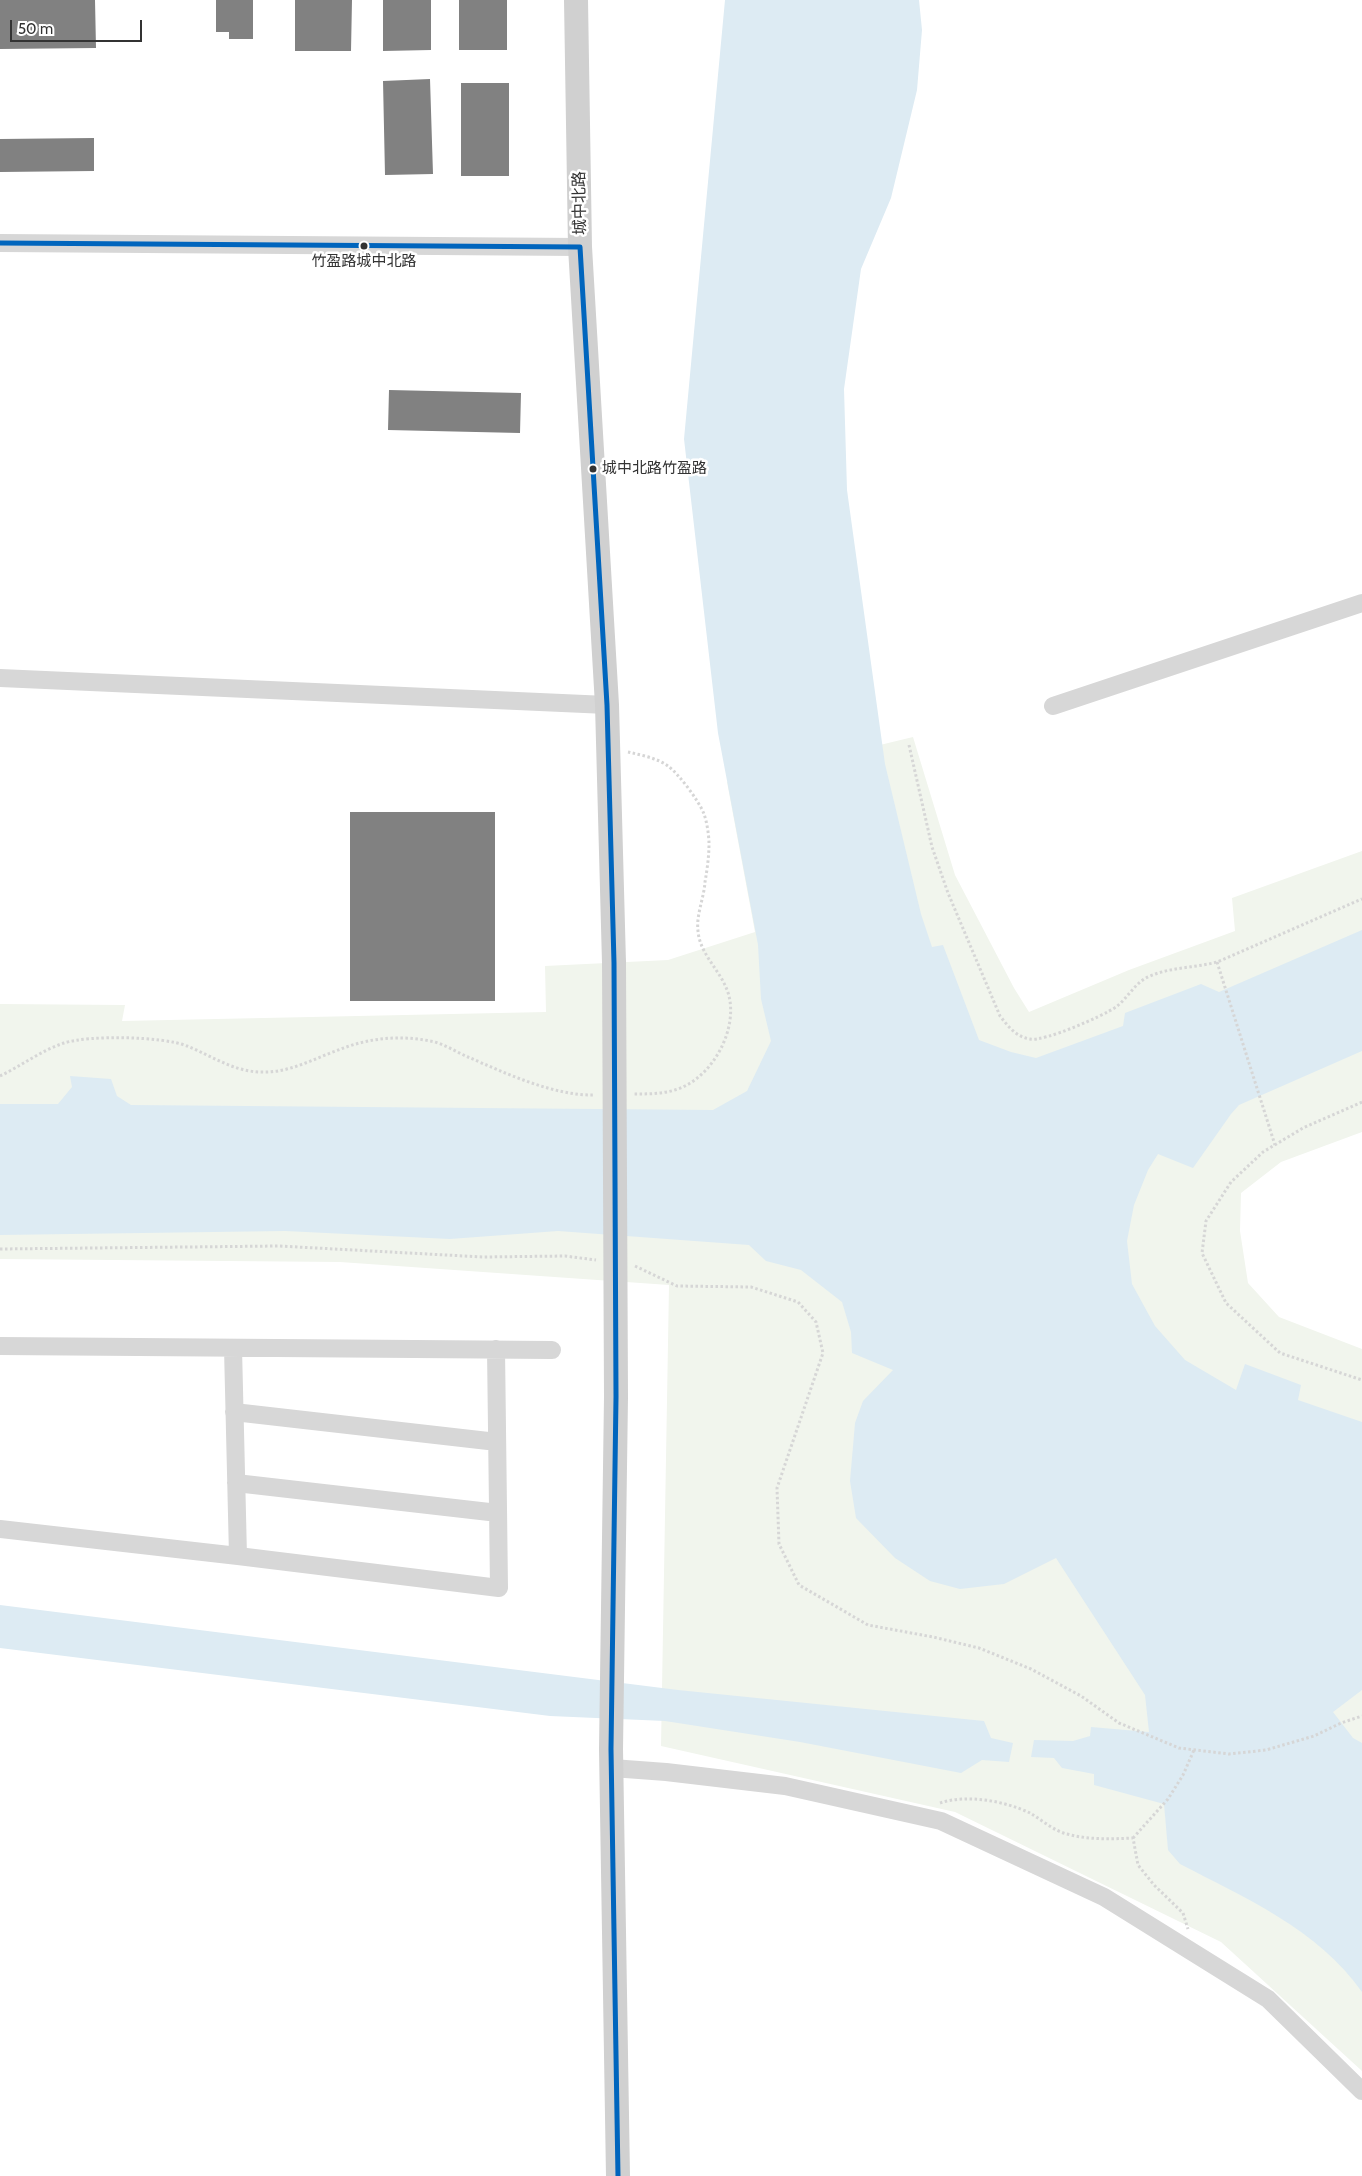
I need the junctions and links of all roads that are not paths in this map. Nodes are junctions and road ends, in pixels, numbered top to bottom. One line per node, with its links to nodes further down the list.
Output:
1 (576, 0): 3 (street, 城中北路)
2 (0, 243): 3 (street)
3 (580, 247): 6 (street, 城中北路)
4 (1362, 603): 7 (street)
5 (0, 678): 6 (street)
6 (607, 705): 18 (street, 城中北路, bridge)
7 (1053, 706)
8 (0, 1346): 9 (street)
9 (233, 1348): 10 (street); 12 (street)
10 (496, 1349): 11 (street); 13 (street)
11 (552, 1350)
12 (234, 1412): 13 (street); 14 (street)
13 (497, 1442): 15 (street)
14 (236, 1483): 15 (street); 17 (street)
15 (498, 1513): 17 (street)
16 (0, 1529): 17 (street)
17 (238, 1556)
18 (612, 1758): 19 (street); 20 (street, 城中北路)
19 (1362, 2091)
20 (618, 2176)

